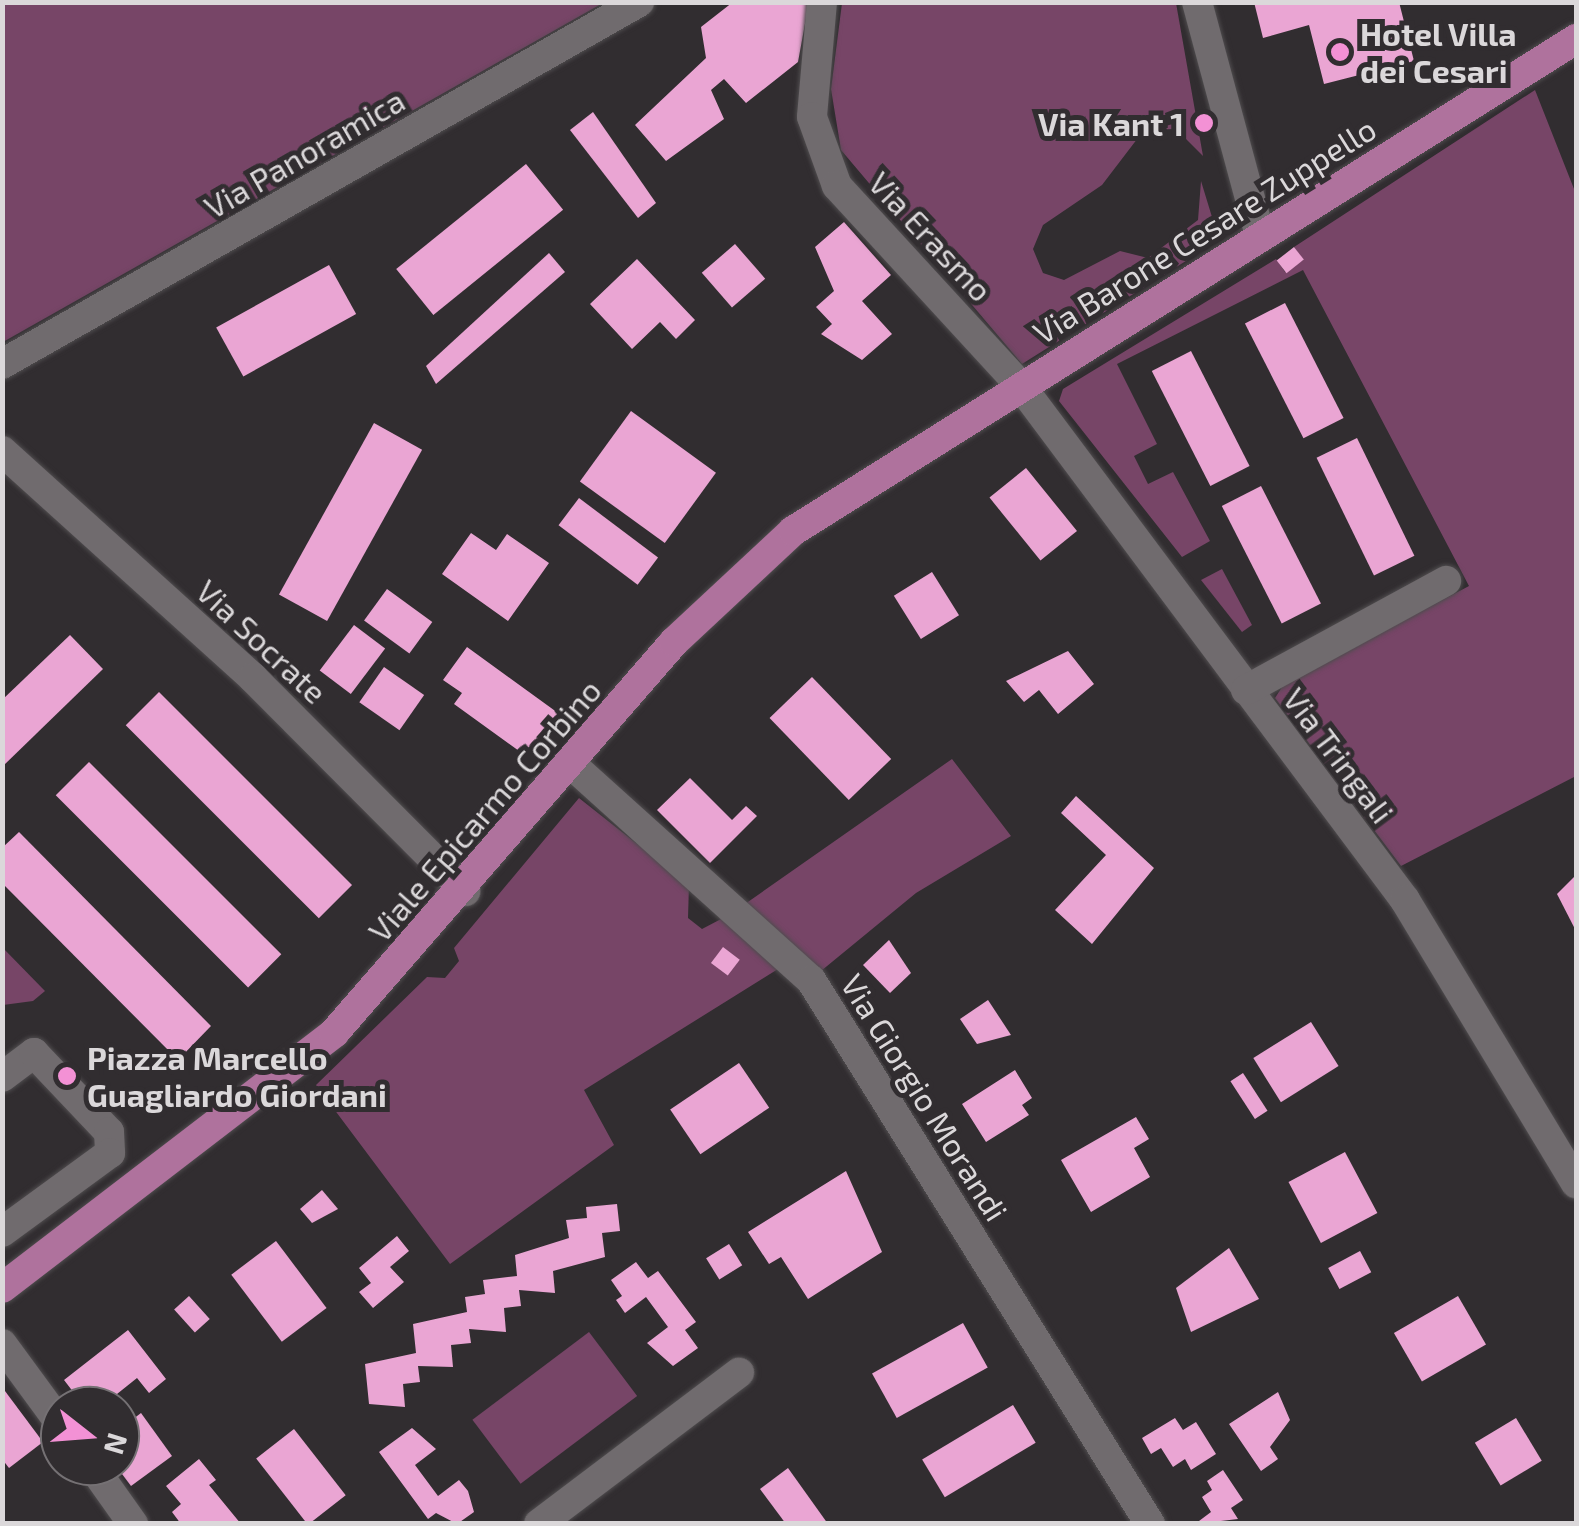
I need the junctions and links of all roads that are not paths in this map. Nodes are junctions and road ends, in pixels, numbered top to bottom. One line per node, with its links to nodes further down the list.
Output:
1 (639, 2): 6 (street, Via Panoramica)
2 (822, 2): 7 (street, Via Erasmo)
3 (1197, 2): 5 (street)
4 (1576, 39): 5 (main road, Via Barone Cesare Zuppello)
5 (1260, 236): 7 (main road, Via Barone Cesare Zuppello)
6 (2, 364)
7 (1020, 386): 10 (street, Via Tringali); 11 (main road, Viale Epicarmo Corbino)
8 (2, 451): 12 (street, Via Socrate)
9 (1446, 581): 10 (street)
10 (1246, 690): 14 (street, Via Tringali)
11 (572, 765): 12 (main road, Viale Epicarmo Corbino); 23 (street, Via Giorgio Morandi)
12 (465, 890): 16 (main road, Viale Epicarmo Corbino)
13 (2, 1077): 15 (street)
14 (1576, 1183)
15 (2, 1232)
16 (2, 1288)
17 (2, 1344): 19 (street)
18 (739, 1373): 22 (street)
19 (40, 1396)
20 (106, 1486): 21 (street)
21 (134, 1524)
22 (539, 1524)
23 (1150, 1524)

